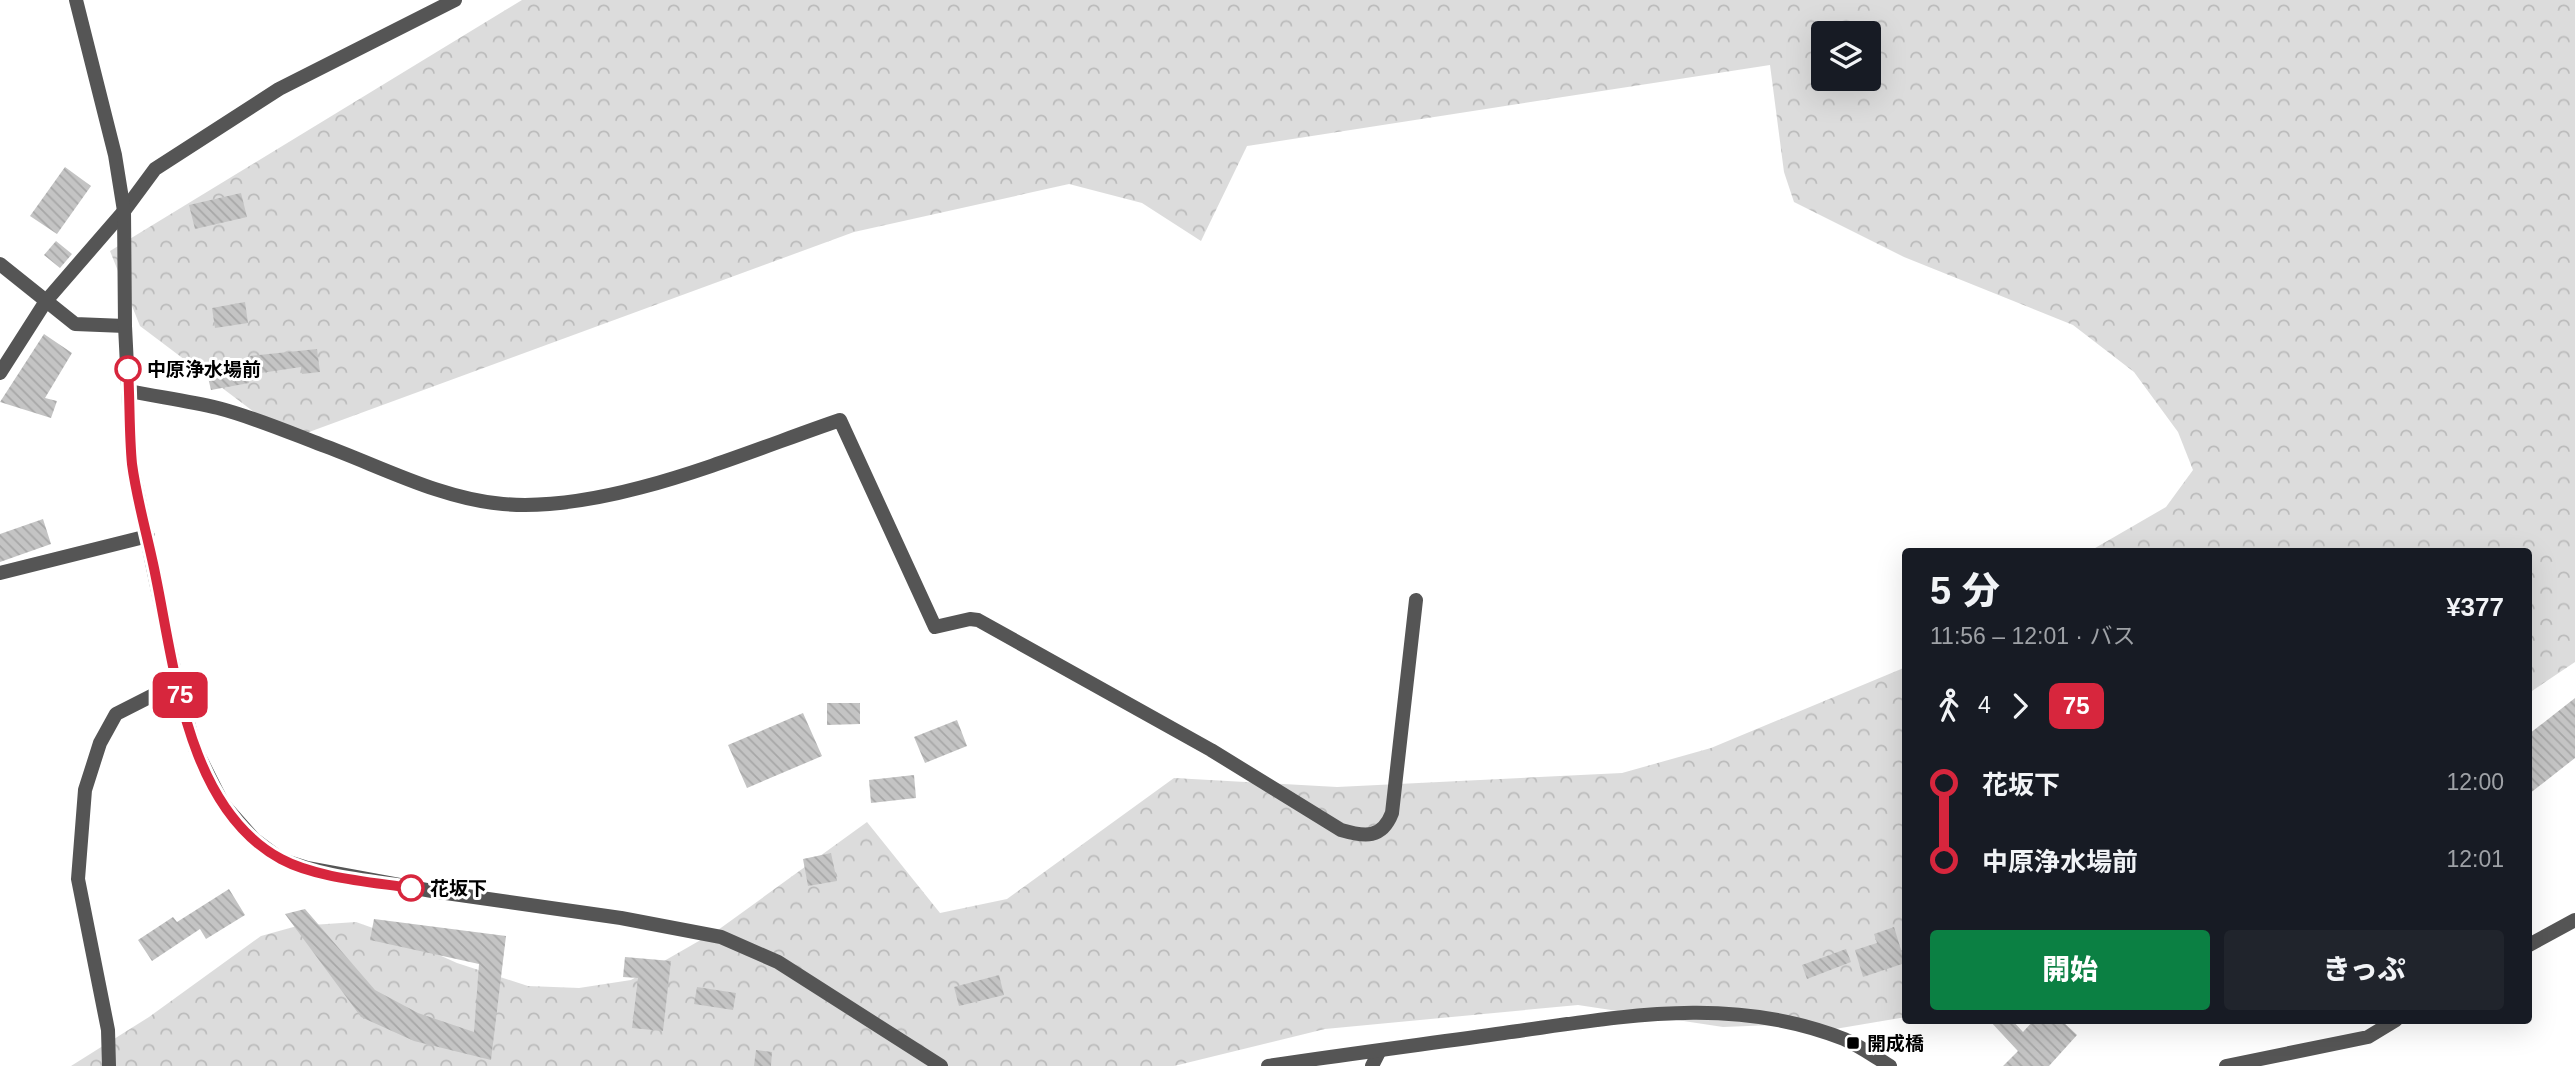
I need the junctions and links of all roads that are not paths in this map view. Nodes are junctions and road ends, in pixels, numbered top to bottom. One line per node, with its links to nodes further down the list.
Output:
1 (76, 0): 3 (street)
2 (455, 0): 3 (street)
3 (124, 211): 5 (street); 6 (street)
4 (0, 264): 5 (street)
5 (46, 301): 6 (street); 7 (street)
6 (125, 326): 8 (street)
7 (0, 373)
8 (129, 391): 9 (street); 11 (street)
9 (148, 536): 10 (street); 12 (street)
10 (0, 573)
11 (1416, 600)
12 (177, 684): 17 (street); 18 (street)
13 (2575, 920): 14 (street)
14 (2532, 943)
15 (2389, 1024): 22 (street)
16 (1379, 1052): 19 (street); 20 (street); 21 (street)
17 (109, 1066)
18 (941, 1066)
19 (1268, 1066)
20 (1372, 1066)
21 (1890, 1066)
22 (2226, 1066)

